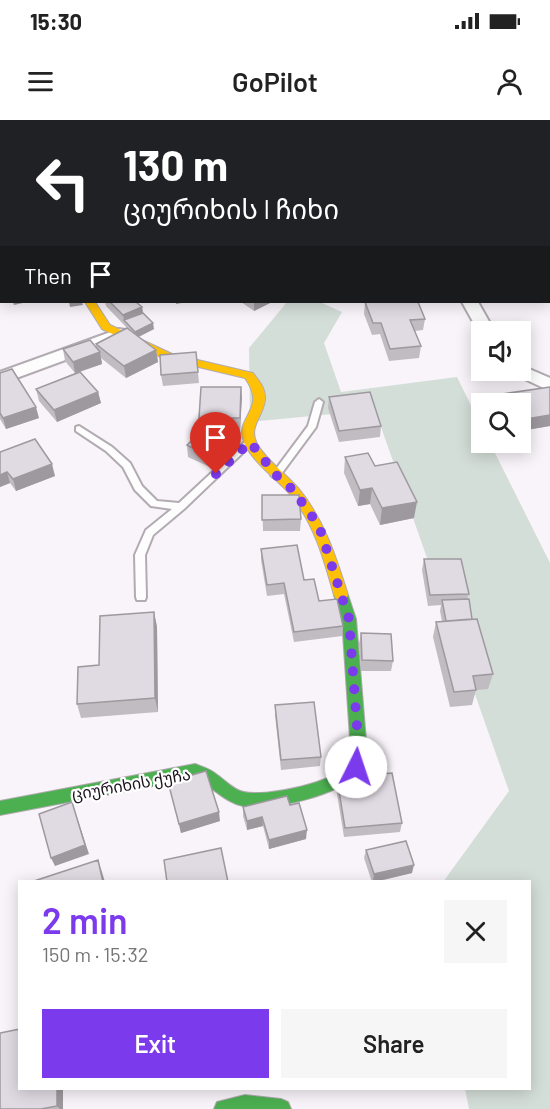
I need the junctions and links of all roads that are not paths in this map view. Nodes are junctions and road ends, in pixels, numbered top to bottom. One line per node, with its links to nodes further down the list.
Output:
1 (91, 303): 4 (street)
2 (471, 303): 3 (street)
3 (481, 321)
4 (119, 334): 6 (street); 10 (street)
5 (531, 376): 7 (street)
6 (0, 378)
7 (550, 385)
8 (319, 402): 11 (lane)
9 (79, 429): 12 (lane)
10 (250, 442): 11 (street, ციურიხის ქუჩა); 12 (lane)
11 (276, 475): 14 (street, ციურიხის ქუჩა)
12 (181, 507): 13 (lane)
13 (141, 597)
14 (0, 808)
15 (224, 1109): 16 (street)
16 (281, 1109)

